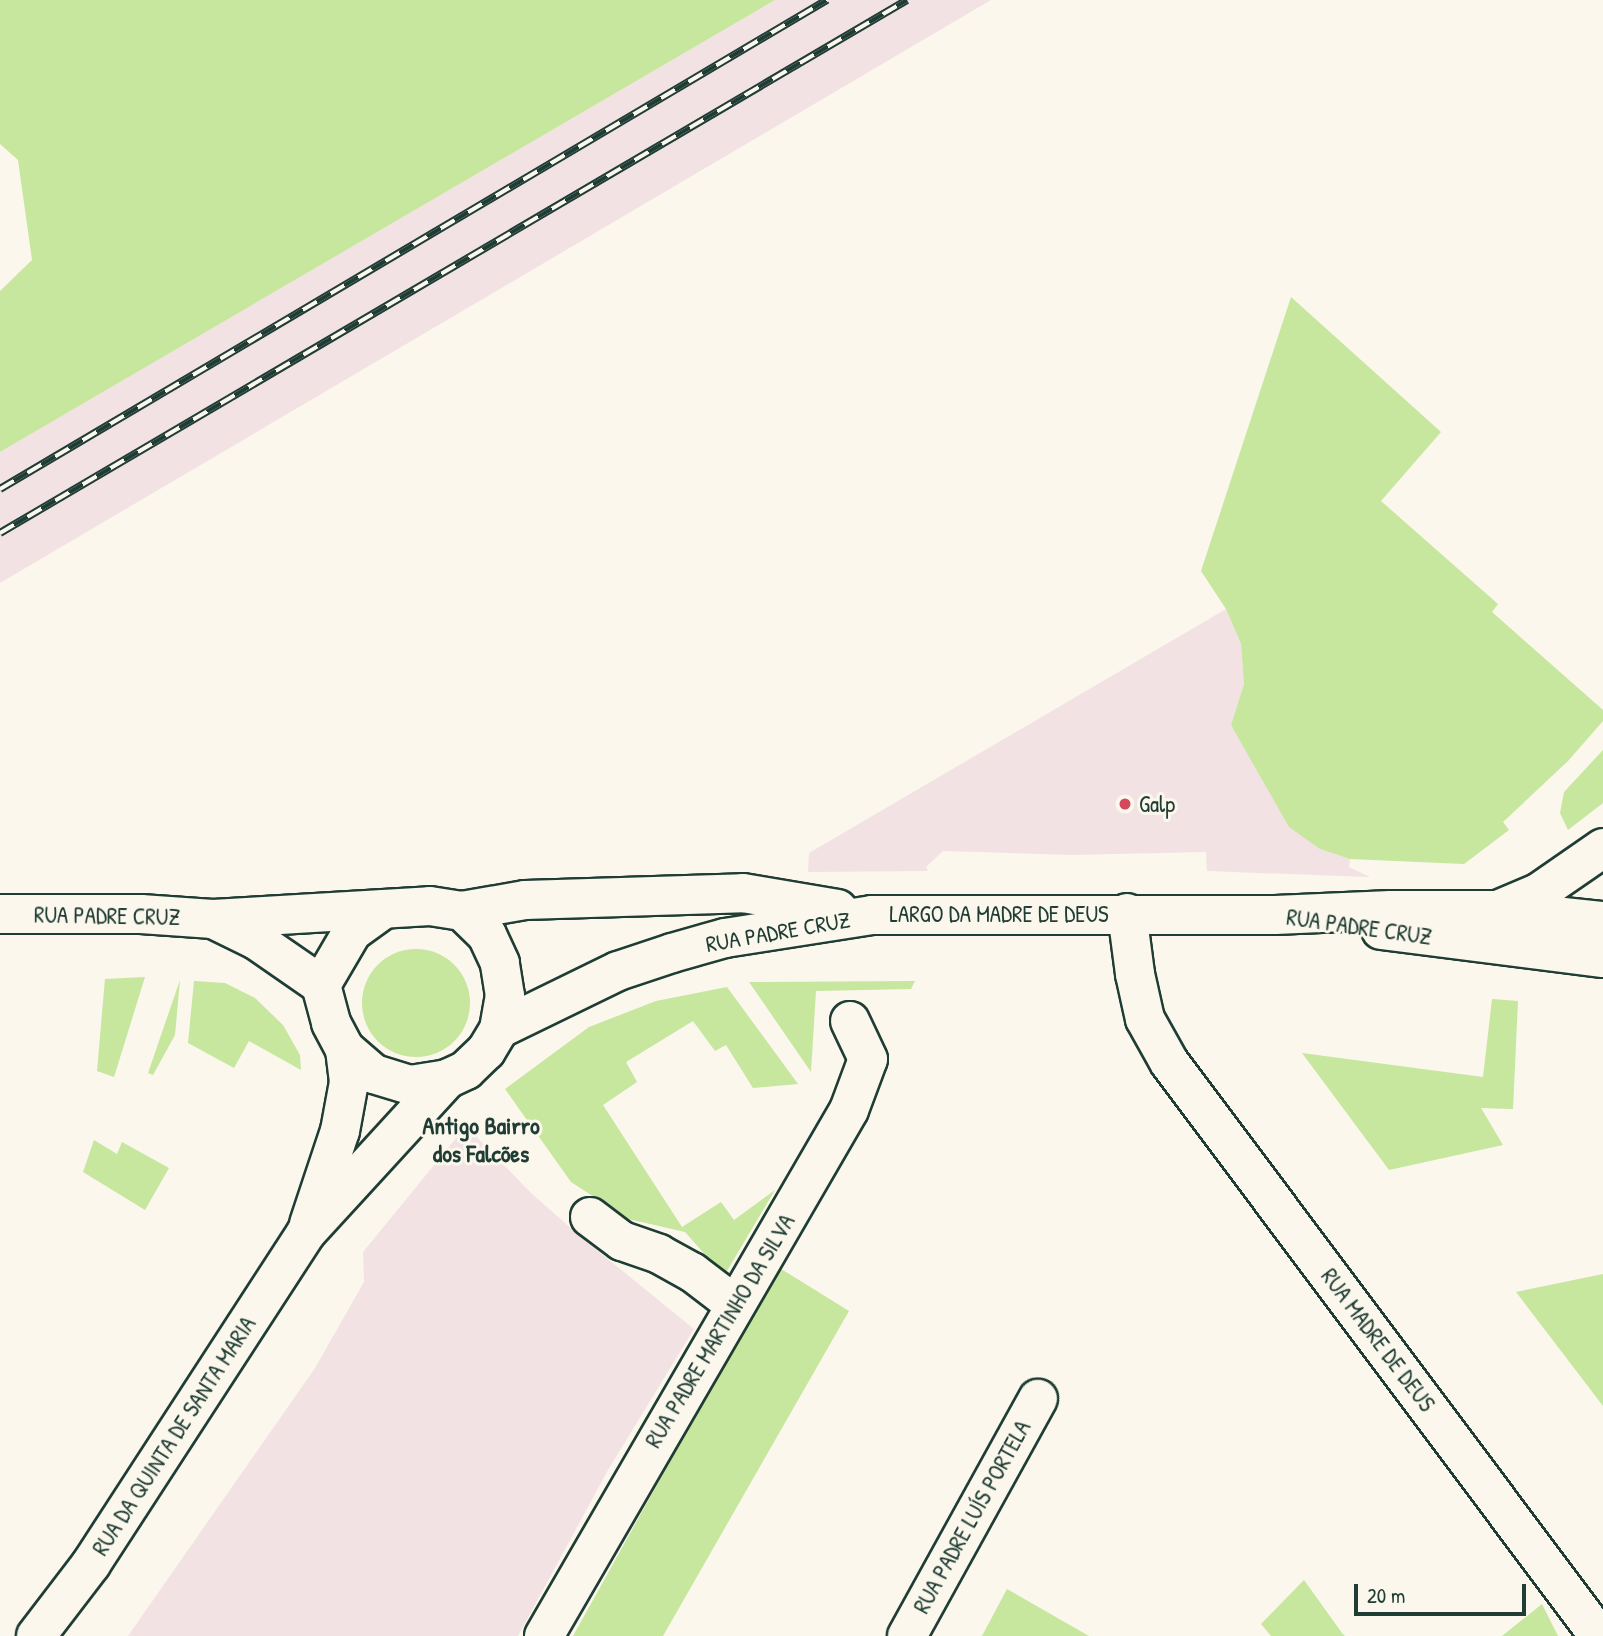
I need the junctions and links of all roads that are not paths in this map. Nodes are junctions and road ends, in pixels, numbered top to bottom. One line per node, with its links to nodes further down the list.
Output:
1 (1603, 848): 3 (street)
2 (384, 909): 4 (street, RUA PADRE CRUZ); 9 (street, RUA PADRE CRUZ); 12 (street)
3 (1498, 910): 8 (street, RUA PADRE CRUZ); 10 (street, RUA PADRE CRUZ)
4 (462, 911): 7 (street, RUA PADRE CRUZ); 14 (street)
5 (1127, 913): 7 (street, LARGO DA MADRE DE DEUS); 8 (street, LARGO DA MADRE DE DEUS); 15 (street, LARGO DA MADRE DE DEUS)
6 (0, 914): 9 (street, RUA PADRE CRUZ)
7 (872, 915): 14 (street, RUA PADRE CRUZ)
8 (1275, 915): 11 (street, RUA PADRE CRUZ)
9 (213, 919): 12 (street, RUA PADRE CRUZ)
10 (1603, 921)
11 (1603, 958)
12 (321, 985): 16 (street)
13 (850, 1021): 20 (street, RUA PADRE MARTINHO DA SILVA)
14 (499, 1028): 17 (street)
15 (1158, 1044): 25 (street, RUA MADRE DE DEUS)
16 (345, 1049): 17 (street); 19 (street, RUA DA QUINTA DE SANTA MARIA)
17 (447, 1079): 19 (street, RUA DA QUINTA DE SANTA MARIA)
18 (590, 1217): 20 (street)
19 (306, 1233): 22 (street, RUA DA QUINTA DE SANTA MARIA)
20 (734, 1304): 23 (street, RUA PADRE MARTINHO DA SILVA)
21 (1038, 1399): 24 (street, RUA PADRE LUÍS PORTELA)
22 (36, 1636)
23 (544, 1636)
24 (907, 1636)
25 (1600, 1636)

